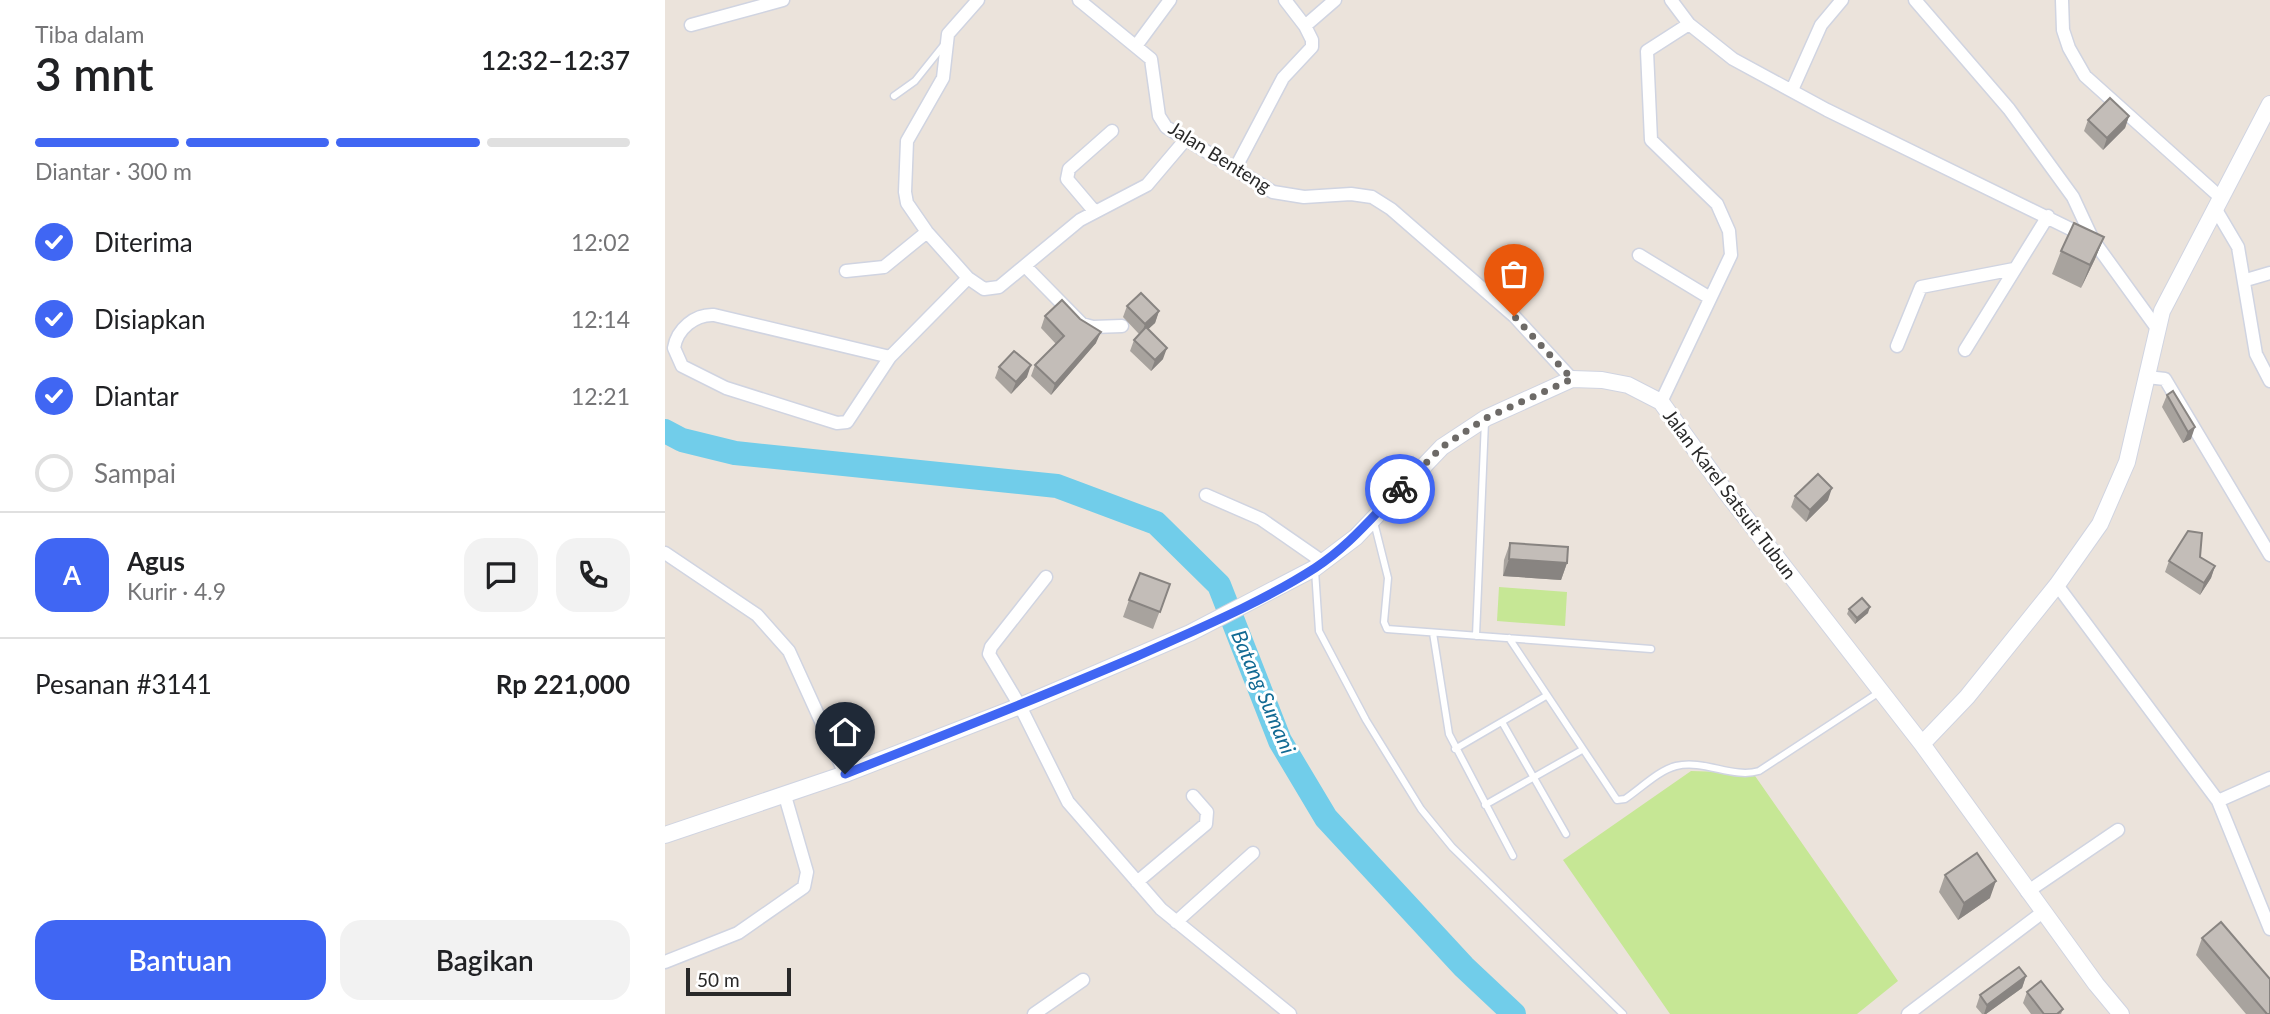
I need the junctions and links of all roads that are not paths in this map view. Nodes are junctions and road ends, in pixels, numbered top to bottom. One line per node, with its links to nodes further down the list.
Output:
1 (783, 0): 12 (street)
2 (978, 0): 14 (street)
3 (1079, 0): 15 (street, Jalan Benteng)
4 (1170, 0): 15 (street)
5 (1285, 0): 13 (street)
6 (1335, 0): 13 (street)
7 (1671, 0): 11 (street)
8 (1842, 0): 16 (street)
9 (1915, 0): 26 (street)
10 (2062, 0): 22 (street)
11 (1689, 24): 16 (street); 34 (street)
12 (691, 25)
13 (1305, 26): 21 (street)
14 (946, 41): 17 (lane); 25 (street)
15 (1136, 46): 20 (street, Jalan Benteng)
16 (1792, 90): 24 (street)
17 (894, 96)
18 (2270, 104): 22 (street)
19 (1112, 131): 23 (street)
20 (1187, 139): 21 (street, Jalan Benteng); 23 (street)
21 (1235, 169): 41 (street, Jalan Benteng)
22 (2218, 202): 33 (street); 36 (street)
23 (1095, 212): 28 (street)
24 (2048, 216): 26 (street); 29 (street)
25 (927, 232): 30 (street); 32 (street)
26 (2094, 240): 36 (street)
27 (1639, 255): 34 (street)
28 (1025, 266): 32 (street); 35 (street)
29 (2014, 269): 37 (street); 38 (street)
30 (846, 271)
31 (2270, 273): 33 (street)
32 (968, 278): 39 (street)
33 (2246, 280): 42 (street)
34 (1710, 298): 43 (street)
35 (1122, 326)
36 (2156, 327): 40 (street)
37 (1897, 346)
38 (1965, 350)
39 (890, 357): 39 (street)
40 (2147, 377): 48 (street); 51 (street)
41 (1572, 379): 43 (street, Jalan Karel Satsuit Tubun); 44 (street, Jalan Karel Satsuit Tubun)
42 (2270, 381)
43 (1661, 402): 56 (street, Jalan Karel Satsuit Tubun)
44 (1486, 418): 46 (street, Jalan Karel Satsuit Tubun); 53 (lane)
45 (1206, 495): 49 (street)
46 (1373, 517): 49 (street, Jalan Karel Satsuit Tubun); 52 (lane)
47 (665, 553): 63 (street)
48 (2270, 555)
49 (1319, 565): 58 (street, Jalan Karel Satsuit Tubun); 84 (lane)
50 (1045, 576): 58 (street)
51 (2057, 585): 60 (street); 68 (street)
52 (1433, 633): 53 (lane); 61 (lane)
53 (1476, 636): 54 (lane)
54 (1509, 638): 55 (lane); 57 (lane)
55 (1651, 649)
56 (1878, 692): 60 (street, Jalan Karel Satsuit Tubun); 62 (lane)
57 (1546, 696): 59 (lane); 62 (lane)
58 (1020, 706): 63 (street, Jalan Karel Satsuit Tubun); 75 (street)
59 (1502, 722): 61 (lane); 64 (lane)
60 (1922, 744): 76 (street, Jalan Karel Satsuit Tubun)
61 (1455, 749): 69 (lane)
62 (1582, 750): 64 (lane)
63 (845, 774): 66 (street, Jalan Karel Satsuit Tubun)
64 (1533, 777): 69 (lane); 71 (lane)
65 (2270, 778): 68 (street)
66 (785, 796): 72 (street, Jalan Karel Satsuit Tubun); 80 (street)
67 (1193, 796): 75 (street)
68 (2218, 801): 79 (street)
69 (1485, 805): 74 (lane)
70 (2118, 830): 76 (street)
71 (1566, 834)
72 (665, 835)
73 (1253, 853): 78 (street)
74 (1513, 856)
75 (1137, 882): 78 (street)
76 (2027, 892): 77 (street, Jalan Karel Satsuit Tubun)
77 (2043, 912): 85 (street); 86 (street, Jalan Karel Satsuit Tubun)
78 (1176, 922): 83 (street)
79 (2270, 929)
80 (665, 962)
81 (1083, 980): 82 (street)
82 (1034, 1014)
83 (1290, 1014)
84 (1623, 1014)
85 (1908, 1014)
86 (2121, 1014)

